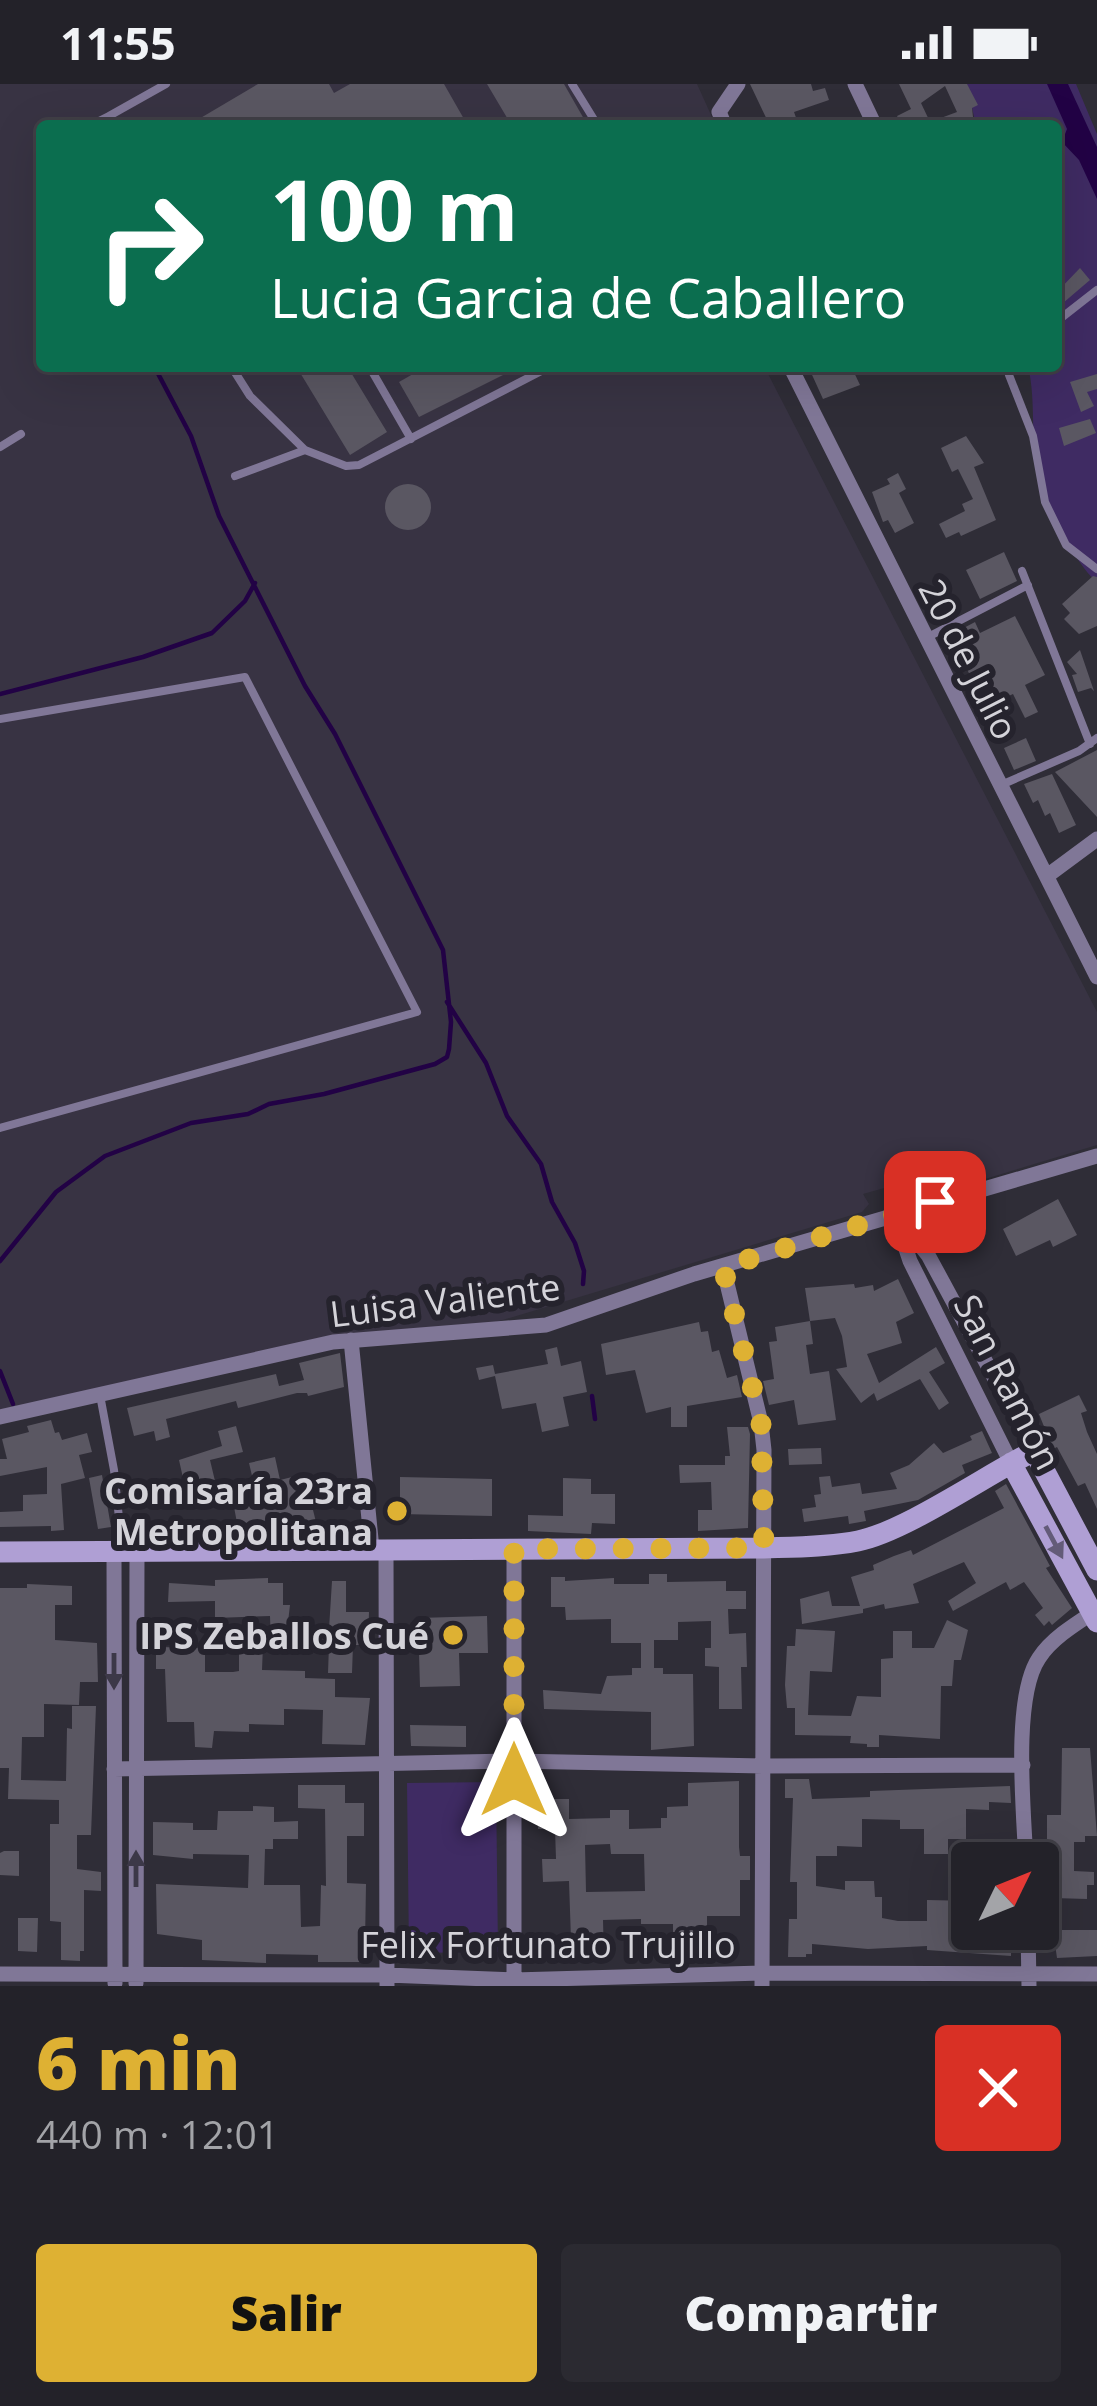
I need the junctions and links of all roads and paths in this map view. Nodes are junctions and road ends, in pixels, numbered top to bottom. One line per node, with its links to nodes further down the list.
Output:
1 (166, 84): 5 (lane)
2 (572, 84): 9 (lane)
3 (738, 84): 6 (street)
4 (855, 84): 10 (street)
5 (110, 116): 7 (lane); 8 (lane)
6 (722, 119)
7 (102, 120)
8 (113, 120)
9 (594, 120)
10 (872, 120)
11 (1097, 290): 12 (lane)
12 (1062, 317)
13 (235, 372): 21 (lane)
14 (371, 372): 19 (lane)
15 (540, 372): 19 (lane)
16 (793, 372): 26 (street, 20 de Julio)
17 (1011, 372): 23 (lane)
18 (21, 434): 20 (lane)
19 (411, 440): 21 (lane)
20 (0, 447)
21 (305, 450): 22 (lane)
22 (235, 476)
23 (1097, 568)
24 (1022, 571): 25 (lane)
25 (1028, 585): 26 (lane); 28 (lane)
26 (926, 639): 29 (street, 20 de Julio)
27 (0, 718): 33 (lane)
28 (1093, 741): 29 (lane)
29 (999, 785): 31 (street, 20 de Julio)
30 (1097, 839): 31 (street)
31 (1046, 876): 32 (street, 20 de Julio)
32 (1097, 977)
33 (0, 1128)
34 (1097, 1156): 35 (street, Luisa Valiente)
35 (895, 1214): 36 (street, Luisa Valiente); 40 (street, San Ramón); 41 (street, San Ramón)
36 (723, 1267): 37 (street, Luisa Valiente); 42 (street)
37 (351, 1340): 38 (street, Luisa Valiente); 44 (street)
38 (100, 1394): 39 (street, Luisa Valiente); 46 (lane)
39 (0, 1417)
40 (1034, 1451): 41 (street); 47 (street, San Ramón)
41 (1011, 1463): 42 (street); 48 (street, San Ramón, one-way to 48)
42 (764, 1548): 43 (street); 52 (street)
43 (514, 1549): 44 (street); 49 (street)
44 (379, 1550): 46 (street); 50 (street)
45 (0, 1552): 46 (street)
46 (124, 1554): 53 (street, one-way to 53); 54 (street)
47 (1097, 1570)
48 (1096, 1615): 51 (street)
49 (514, 1761): 50 (street); 52 (street); 64 (street)
50 (384, 1763): 54 (street); 59 (street)
51 (1023, 1765): 52 (street); 55 (street)
52 (763, 1766): 60 (street)
53 (115, 1769): 54 (street); 62 (street)
54 (137, 1769): 63 (street, one-way to 54)
55 (1025, 1842)
56 (1028, 1950): 61 (street)
57 (0, 1974): 62 (street, Felix Fortunato Trujillo)
58 (1097, 1974): 61 (street, Felix Fortunato Trujillo)
59 (387, 1980): 63 (street, Felix Fortunato Trujillo); 64 (street, Felix Fortunato Trujillo)
60 (762, 1980): 61 (street, Felix Fortunato Trujillo); 64 (street, Felix Fortunato Trujillo)
61 (1029, 1980)
62 (116, 1981): 63 (street, Felix Fortunato Trujillo)
63 (136, 1981)
64 (514, 1983)

